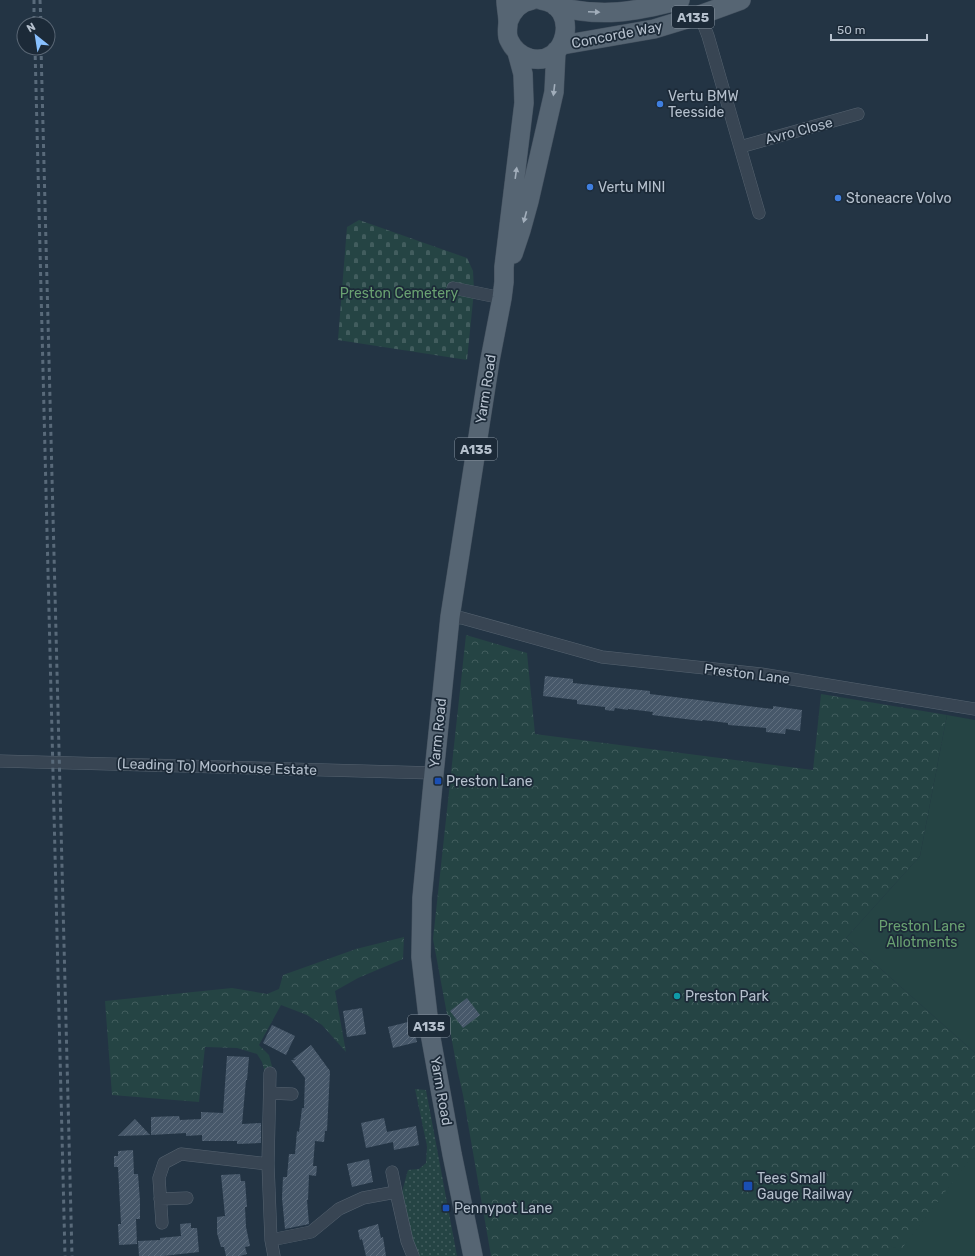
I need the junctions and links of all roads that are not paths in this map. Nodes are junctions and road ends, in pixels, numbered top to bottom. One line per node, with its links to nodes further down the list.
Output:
1 (506, 0): 7 (main road)
2 (532, 0): 7 (main road)
3 (680, 0): 5 (main road, Concorde Way / A135, one-way to 3)
4 (741, 0): 6 (main road, Concorde Way / A135)
5 (549, 2): 8 (main road)
6 (700, 15): 8 (main road, Concorde Way / A135); 11 (street)
7 (508, 22): 9 (main road)
8 (559, 48): 9 (main road, Concorde Way); 14 (main road, A135, one-way to 14)
9 (517, 52): 14 (main road, A135, one-way to 9)
10 (858, 114): 11 (street, Avro Close)
11 (740, 147): 12 (street)
12 (759, 213)
13 (453, 288): 14 (street)
14 (503, 290): 15 (main road, Yarm Road / A135)
15 (450, 617): 16 (street, Preston Lane); 18 (main road, Yarm Road / A135)
16 (975, 709)
17 (0, 762): 18 (street, (Leading To) Moorhouse Estate)
18 (434, 773): 31 (main road, Yarm Road / A135)
19 (270, 1073): 20 (street)
20 (270, 1094): 21 (street); 22 (street)
21 (292, 1094)
22 (268, 1164): 26 (street); 28 (street)
23 (392, 1172): 24 (street)
24 (396, 1192): 28 (street); 30 (street)
25 (187, 1198): 26 (street)
26 (160, 1199): 27 (street)
27 (162, 1223)
28 (271, 1240): 29 (street)
29 (274, 1256)
30 (412, 1256)
31 (473, 1256)

